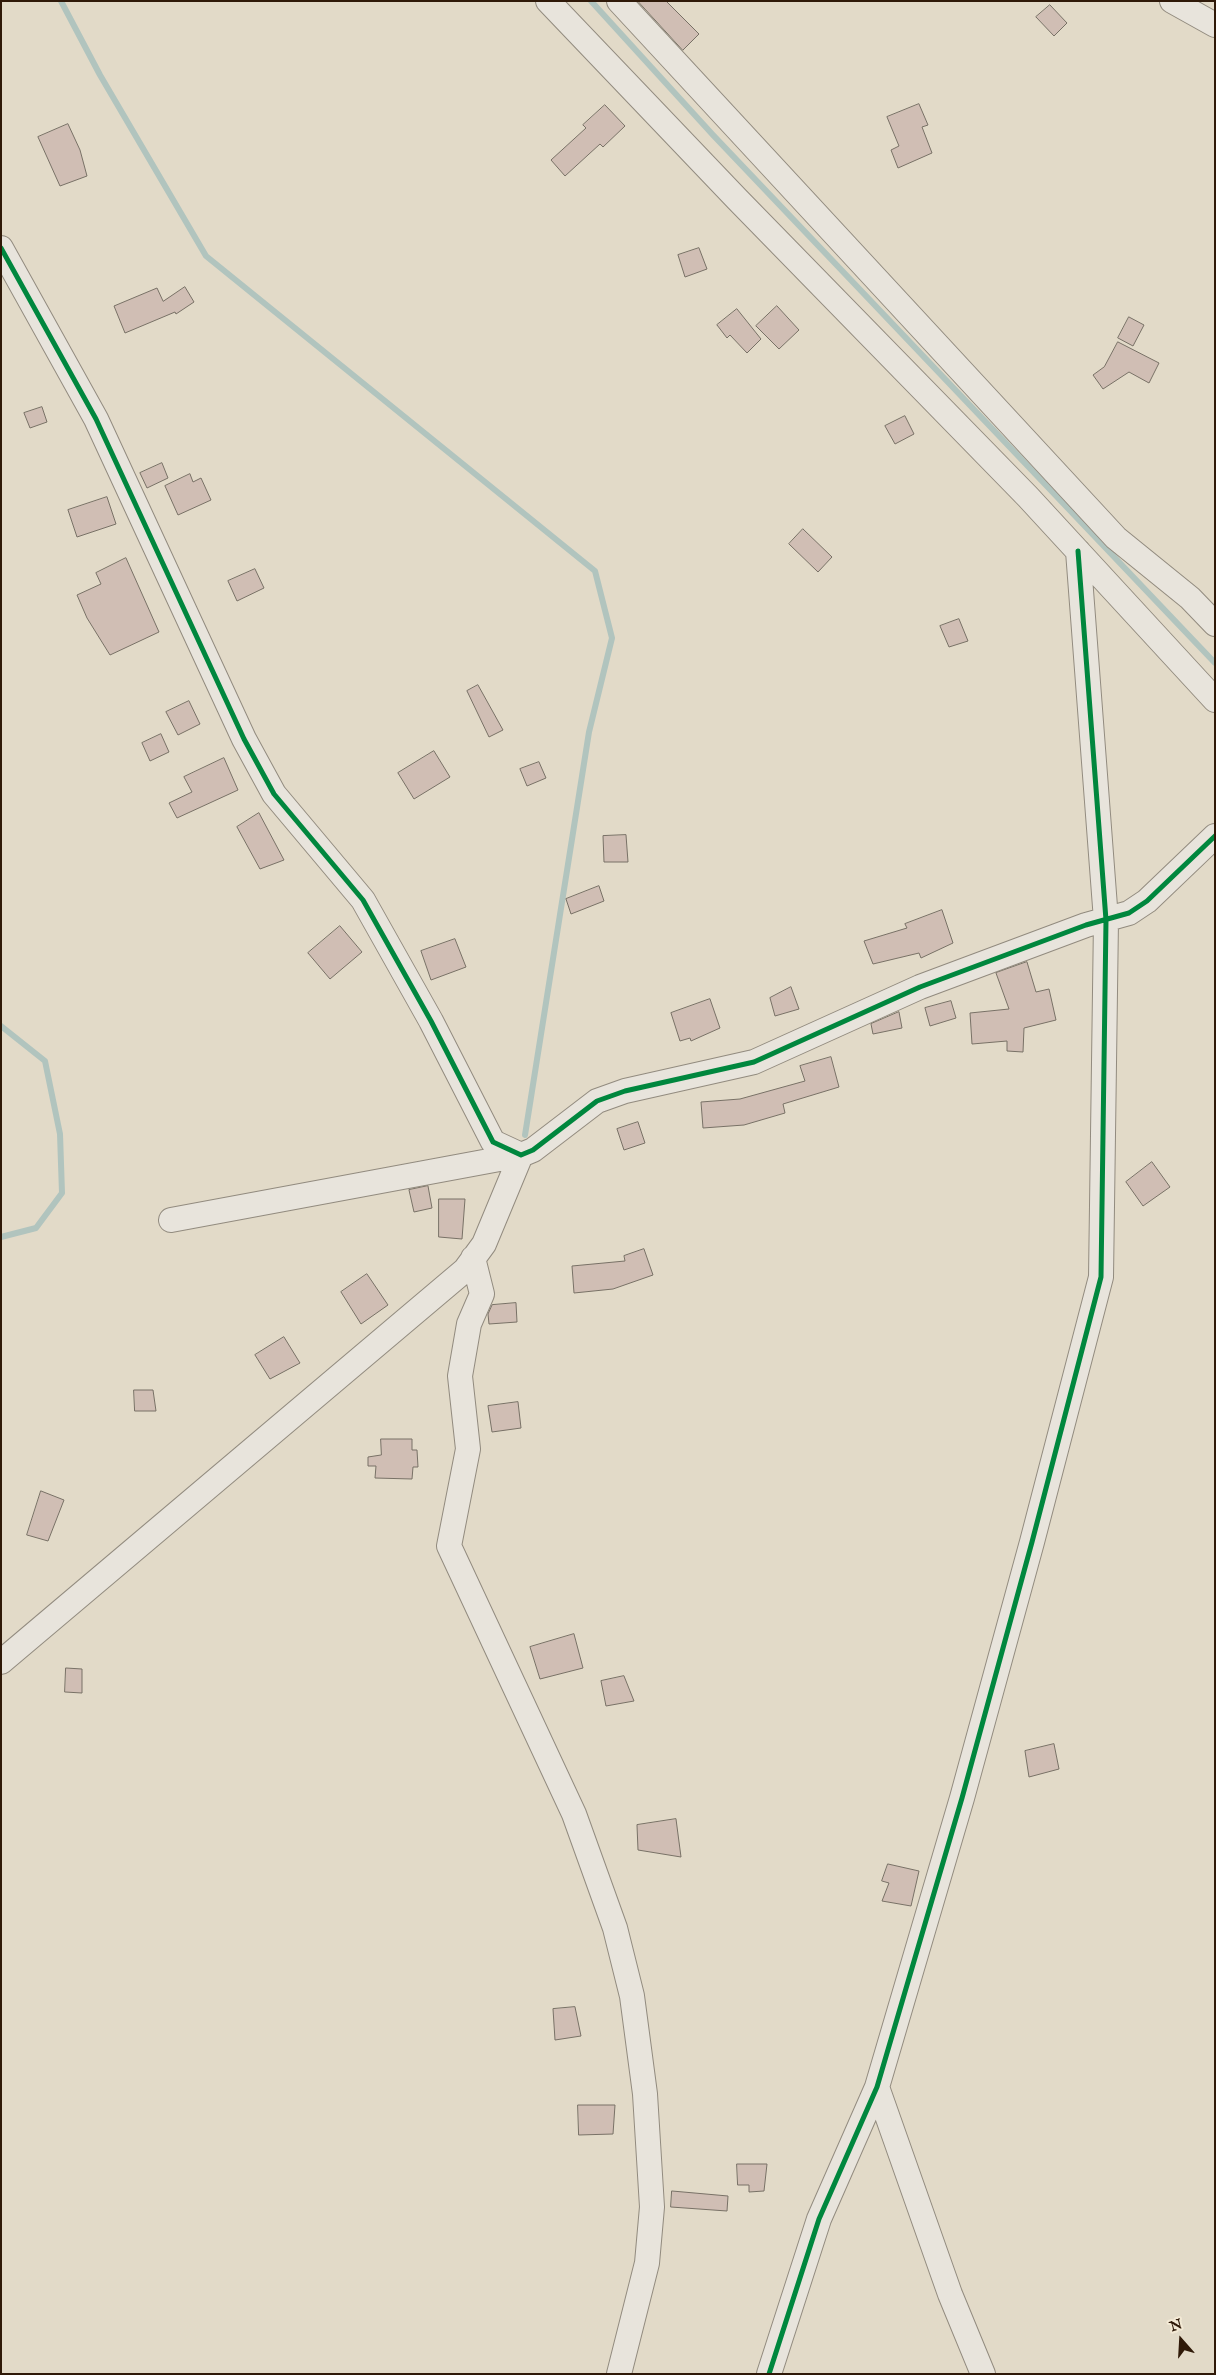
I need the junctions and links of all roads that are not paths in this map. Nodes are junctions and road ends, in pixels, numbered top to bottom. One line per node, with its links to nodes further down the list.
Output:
1 (548, 1): 6 (street)
2 (619, 1): 7 (street)
3 (1172, 1): 4 (street)
4 (1215, 25)
5 (1, 248): 11 (street)
6 (1078, 551): 8 (street); 10 (street)
7 (1215, 624)
8 (1215, 700)
9 (1215, 836): 10 (street)
10 (1106, 920): 11 (street); 15 (street)
11 (521, 1156): 12 (street); 13 (street)
12 (171, 1220)
13 (474, 1258): 14 (street); 16 (street)
14 (1, 1662)
15 (877, 2087): 17 (street); 18 (street)
16 (619, 2374)
17 (769, 2374)
18 (983, 2374)

